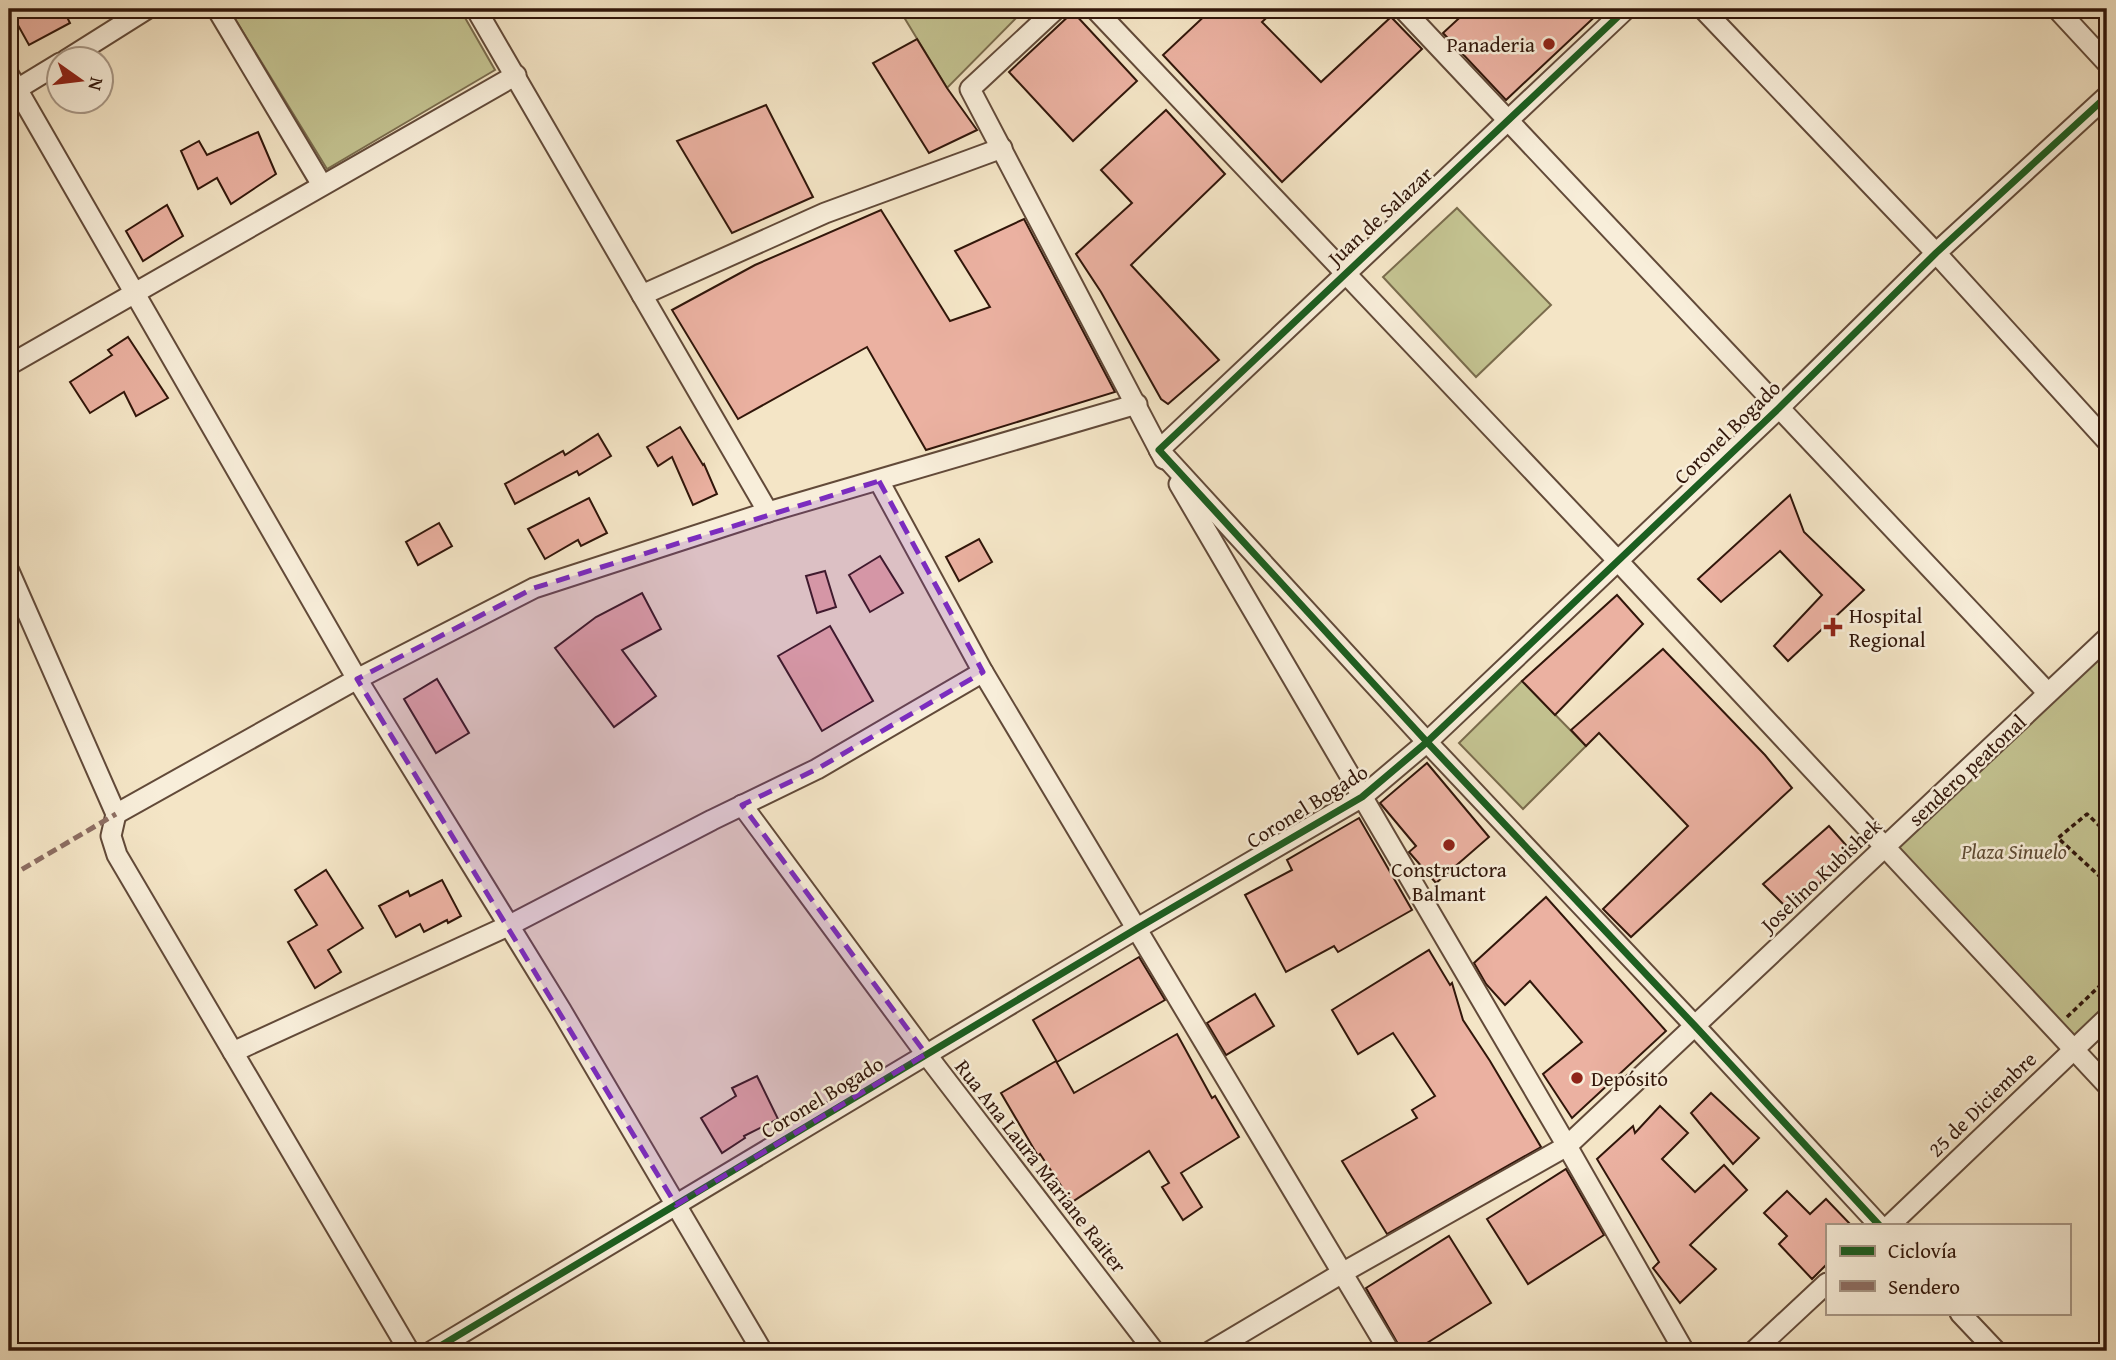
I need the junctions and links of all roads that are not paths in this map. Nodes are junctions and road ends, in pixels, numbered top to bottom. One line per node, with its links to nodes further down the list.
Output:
1 (147, 9): 10 (street)
2 (217, 9): 18 (street)
3 (476, 9): 13 (street)
4 (1056, 9): 17 (street)
5 (1095, 9): 20 (street)
6 (1403, 9): 16 (street)
7 (1626, 9): 16 (street, Juan de Salazar)
8 (1703, 9): 19 (street)
9 (2057, 9): 11 (street)
10 (88, 46)
11 (2107, 63)
12 (46, 70): 14 (street)
13 (516, 75): 18 (street); 22 (street)
14 (12, 86): 21 (street)
15 (2107, 96): 19 (street, Coronel Bogado)
16 (1507, 120): 20 (street, Juan de Salazar); 25 (street)
17 (1002, 148): 22 (street); 24 (street)
18 (322, 185): 21 (street)
19 (1936, 253): 25 (street, Coronel Bogado); 26 (street)
20 (1345, 272): 27 (street, Juan de Salazar); 30 (street)
21 (134, 292): 23 (street); 34 (street)
22 (642, 295): 29 (street)
23 (9, 365)
24 (1137, 404): 27 (street); 28 (street)
25 (1779, 408): 30 (street, Coronel Bogado); 35 (street)
26 (2107, 441)
27 (1159, 450): 36 (street); 37 (street)
28 (879, 481): 29 (street); 33 (street)
29 (768, 512): 34 (street)
30 (1618, 561): 36 (street, Coronel Bogado); 40 (street)
31 (9, 571): 39 (street)
32 (2107, 638): 35 (street, Joselino Kubishek)
33 (983, 672): 38 (street); 42 (street)
34 (357, 679): 39 (street); 41 (street)
35 (2048, 693): 40 (street, Joselino Kubishek)
36 (1427, 742): 37 (street, Coronel Bogado); 44 (street)
37 (1362, 797): 42 (street, Coronel Bogado); 49 (street)
38 (742, 805): 41 (street); 47 (street, Rua Ana Laura Mariane Raiter)
39 (116, 814): 46 (street)
40 (1885, 847): 44 (street, Joselino Kubishek); 45 (street)
41 (508, 926): 46 (street); 50 (street)
42 (1136, 929): 47 (street, Coronel Bogado); 53 (street)
43 (2107, 1018): 45 (street, 25 de Diciembre)
44 (1695, 1026): 49 (street, Joselino Kubishek); 51 (street)
45 (2073, 1049): 48 (street); 52 (street, 25 de Diciembre)
46 (233, 1052): 56 (street)
47 (926, 1054): 50 (street, Coronel Bogado); 59 (street, Rua Ana Laura Mariane Raiter)
48 (2107, 1085)
49 (1567, 1146): 53 (street, Joselino Kubishek); 62 (street)
50 (676, 1205): 57 (street, Coronel Bogado); 58 (street)
51 (1878, 1224)
52 (1891, 1224)
53 (1342, 1273): 60 (street, Joselino Kubishek); 61 (street)
54 (1826, 1284): 63 (street)
55 (1961, 1314): 64 (street)
56 (409, 1351)
57 (432, 1351)
58 (762, 1351)
59 (1154, 1351)
60 (1211, 1351)
61 (1390, 1351)
62 (1684, 1351)
63 (1754, 1351)
64 (1996, 1351)

